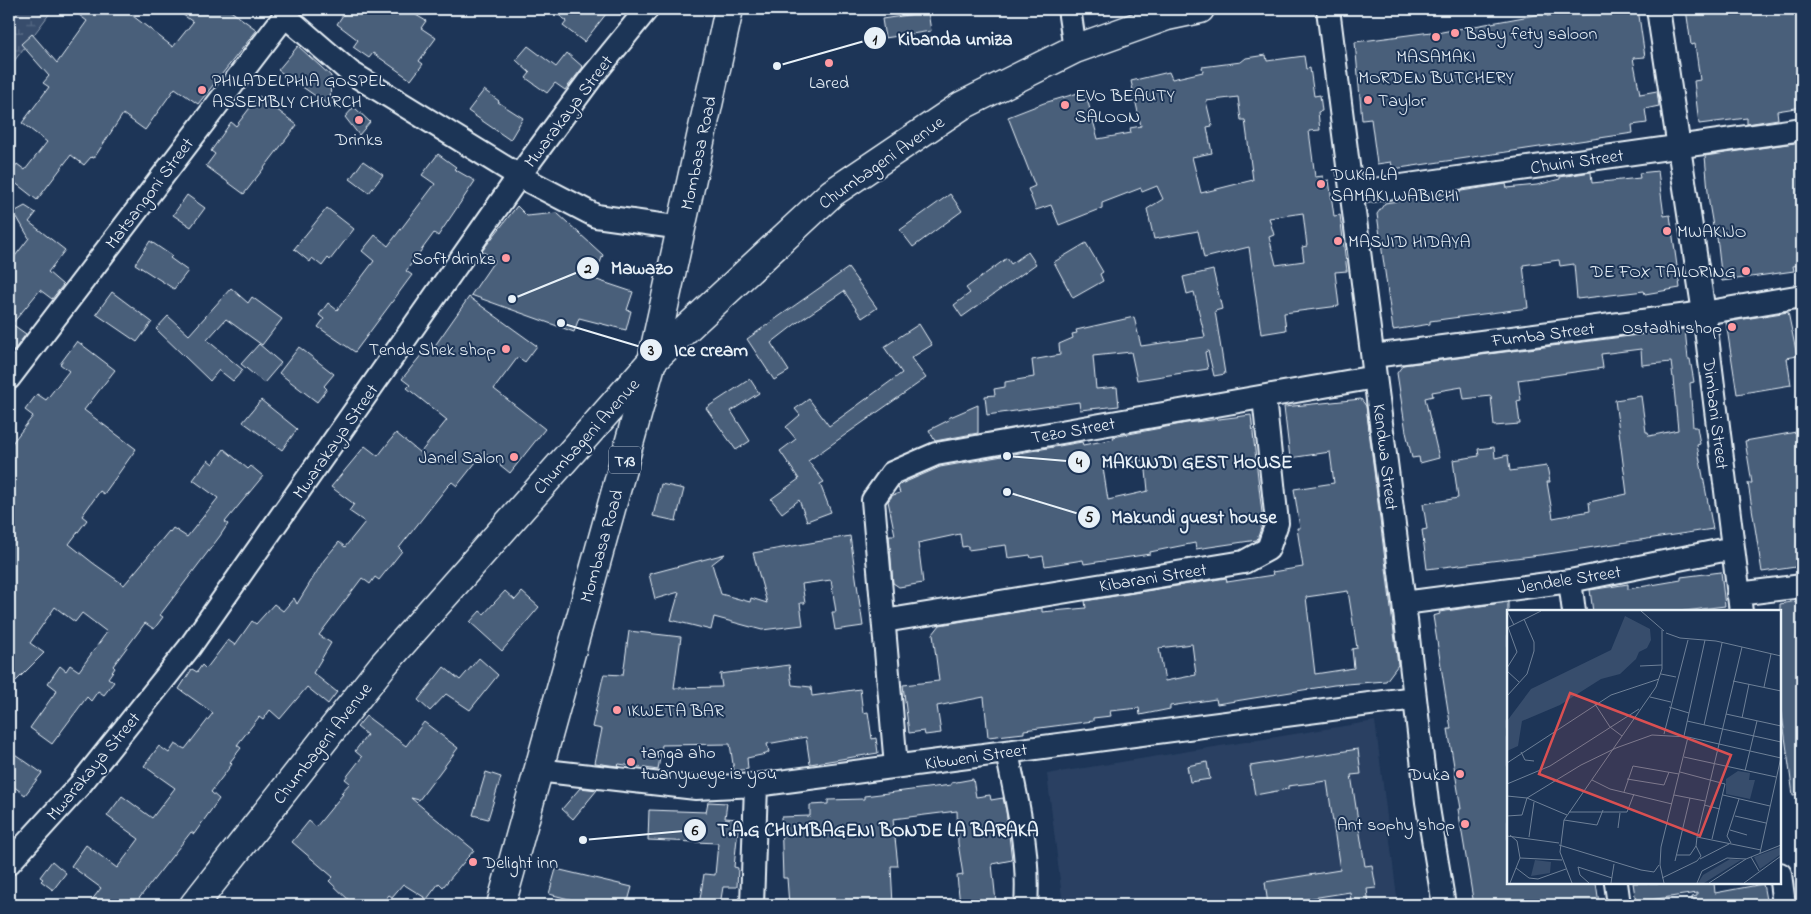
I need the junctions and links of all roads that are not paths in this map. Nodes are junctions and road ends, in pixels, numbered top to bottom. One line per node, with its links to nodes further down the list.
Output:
1 (647, 9): 11 (street, Mwarakaya Street)
2 (729, 9): 13 (main road, Mombasa Road / T13)
3 (1069, 9): 8 (street)
4 (1200, 9): 8 (main road, Chumbageni Avenue)
5 (1328, 9): 12 (street, Kendwa Street)
6 (1658, 9): 10 (street, Dimbani Street)
7 (287, 12): 11 (street); 18 (street, Matsangoni Street)
8 (1076, 49): 16 (main road, Chumbageni Avenue)
9 (1802, 129): 10 (street, Chuini Street)
10 (1679, 147): 12 (street, Chuini Street); 15 (street, Dimbani Street)
11 (520, 176): 13 (street); 32 (street, Mwarakaya Street)
12 (1352, 193): 17 (street, Kendwa Street)
13 (682, 228): 16 (main road, Mombasa Road / T13)
14 (1802, 296): 15 (street, Fumba Street)
15 (1704, 314): 17 (street, Fumba Street); 20 (street, Dimbani Street)
16 (652, 361): 30 (main road, Mombasa Road / T13); 35 (main road, Chumbageni Avenue)
17 (1374, 367): 19 (street, Tezo Street); 23 (street, Kendwa Street)
18 (9, 378)
19 (1264, 397): 26 (street, Tezo Street); 26 (street, Kibarani Street)
20 (1733, 548): 21 (street, Jendele Street); 24 (street, Dimbani Street)
21 (1570, 580): 23 (street, Jendele Street); 25 (street)
22 (1802, 586): 24 (street)
23 (1404, 603): 27 (street, Kendwa Street)
24 (1740, 603)
25 (1574, 610)
26 (884, 621): 29 (street, Tezo Street)
27 (1415, 698): 28 (street, Kibweni Street); 39 (street, Kendwa Street)
28 (1007, 752): 29 (street, Kibweni Street); 38 (street)
29 (896, 766): 31 (street, Kibweni Street)
30 (537, 770): 31 (street, Kibweni Street); 36 (main road, Mombasa Road / T13)
31 (756, 785): 37 (street)
32 (9, 863)
33 (1781, 882): 41 (street)
34 (1616, 884): 40 (street)
35 (194, 905)
36 (501, 905)
37 (752, 905)
38 (1026, 905)
39 (1444, 905)
40 (1620, 905)
41 (1784, 905)

